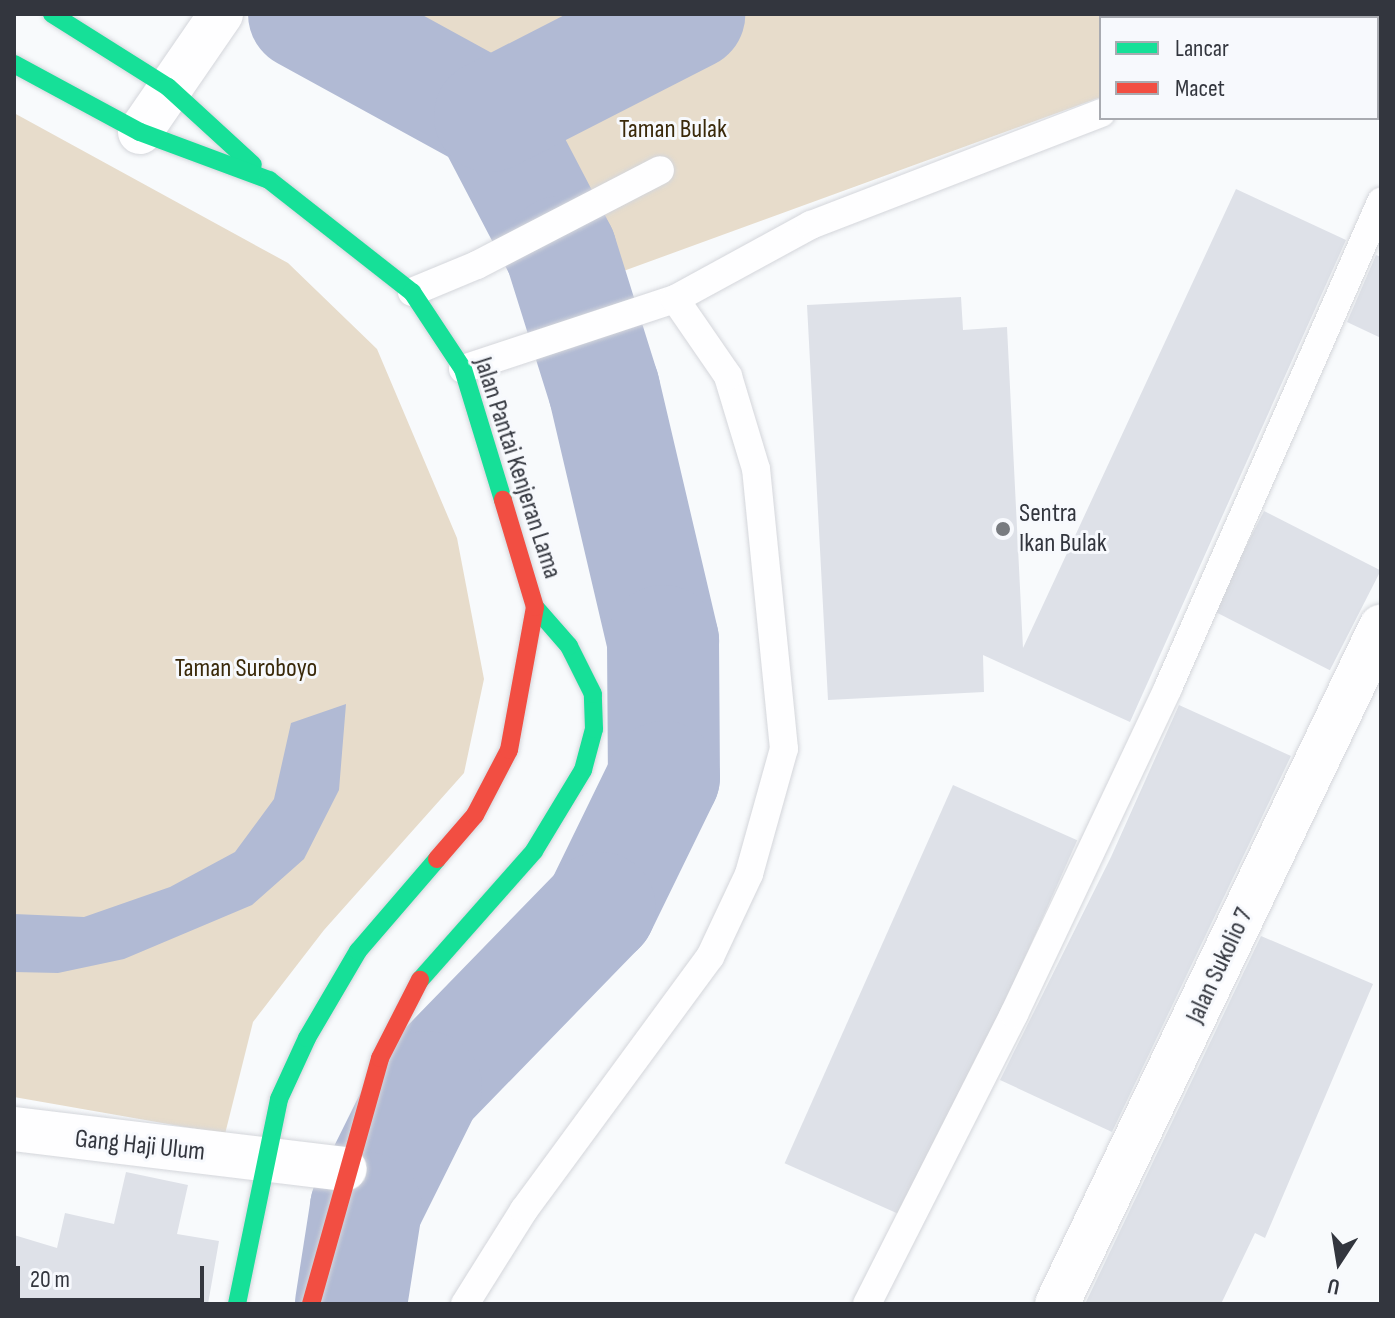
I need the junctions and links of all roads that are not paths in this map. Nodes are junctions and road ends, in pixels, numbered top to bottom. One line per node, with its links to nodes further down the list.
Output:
1 (52, 14): 4 (main road)
2 (214, 23): 4 (street)
3 (14, 64): 6 (main road, Jalan Pantai Kenjeran Lama)
4 (168, 87): 6 (street); 8 (main road)
5 (1099, 114): 11 (lane)
6 (140, 132): 8 (main road, Jalan Pantai Kenjeran Lama)
7 (660, 170): 10 (lane)
8 (269, 180): 10 (main road, Jalan Pantai Kenjeran Lama)
9 (1381, 202): 21 (lane)
10 (412, 292): 12 (main road, Jalan Pantai Kenjeran Lama)
11 (675, 299): 12 (lane); 20 (lane)
12 (463, 369): 13 (main road, Jalan Pantai Kenjeran Lama)
13 (535, 607): 16 (main road, Jalan Pantai Kenjeran Lama); 17 (main road, Jalan Pantai Kenjeran Lama)
14 (1381, 627): 22 (street, Jalan Sukolio 7)
15 (14, 1129): 16 (street, Gang Haji Ulum)
16 (266, 1159): 17 (street, Gang Haji Ulum); 18 (main road, Jalan Pantai Kenjeran Lama)
17 (345, 1169): 19 (main road, Jalan Pantai Kenjeran Lama)
18 (237, 1304)
19 (311, 1304)
20 (465, 1304)
21 (867, 1304)
22 (1057, 1304)

